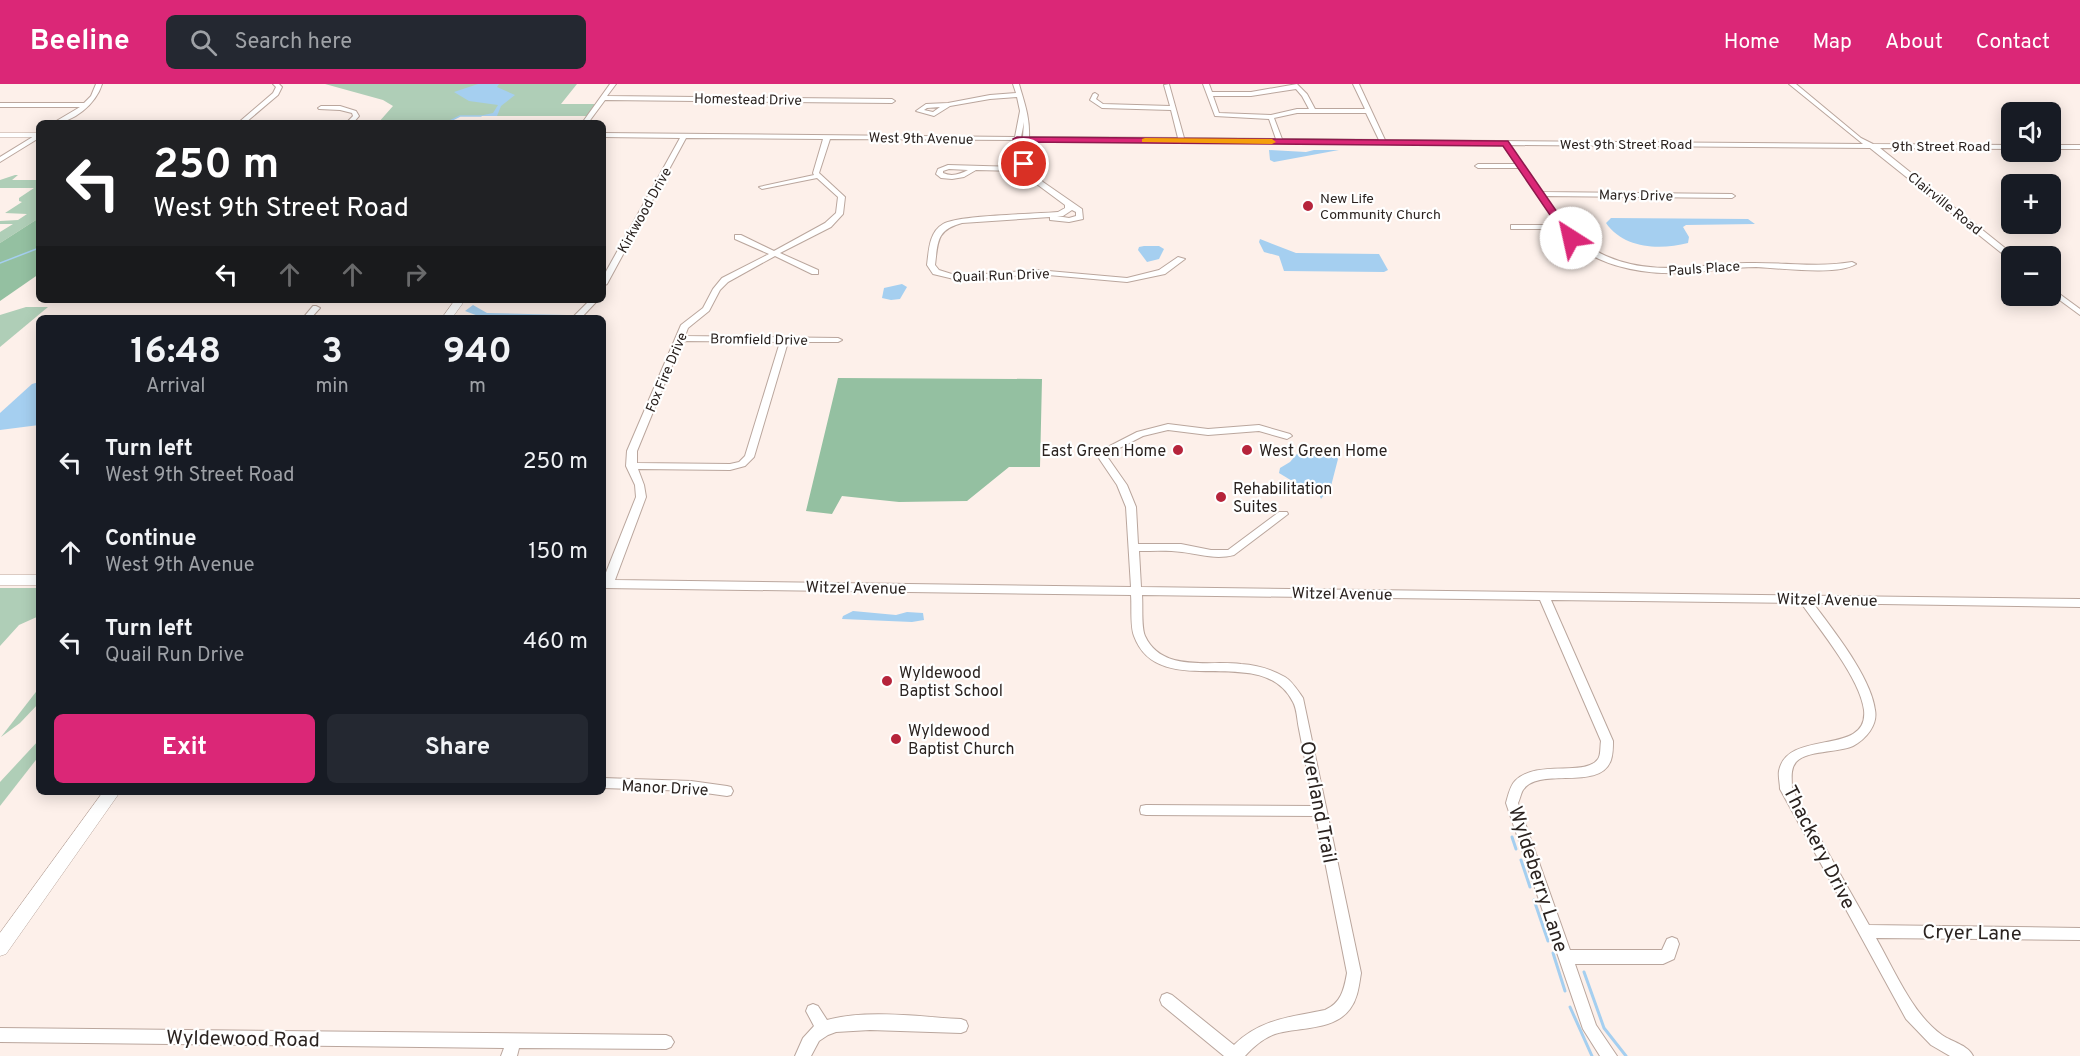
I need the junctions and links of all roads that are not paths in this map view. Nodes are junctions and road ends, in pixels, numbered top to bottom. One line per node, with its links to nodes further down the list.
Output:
1 (99, 84): 16 (street)
2 (276, 84): 25 (street)
3 (613, 84): 13 (street)
4 (1016, 84): 11 (street)
5 (1206, 84): 10 (street)
6 (1356, 84): 22 (street)
7 (1792, 84): 40 (street, Clairville Road)
8 (1167, 85): 19 (street)
9 (1296, 86): 10 (street); 21 (street)
10 (1209, 94): 23 (street)
11 (1020, 95): 17 (street); 20 (street)
12 (1095, 95): 19 (street)
13 (603, 98): 14 (street, Homestead Drive); 27 (street)
14 (892, 101)
15 (0, 105): 16 (street)
16 (84, 105): 24 (street)
17 (948, 105)
18 (321, 108): 26 (street)
19 (1174, 108): 36 (street)
20 (1024, 109): 34 (street); 35 (street)
21 (1313, 111): 22 (street); 23 (street)
22 (1369, 111): 38 (street)
23 (1271, 117): 37 (street)
24 (62, 120)
25 (245, 120)
26 (351, 120)
27 (587, 120)
28 (36, 134): 29 (main road)
29 (0, 135)
30 (606, 135): 32 (street, West 9th Avenue)
31 (36, 136): 44 (street)
32 (684, 136): 33 (street, West 9th Avenue); 63 (street, Kirkwood Drive)
33 (827, 137): 34 (street, West 9th Avenue); 49 (street)
34 (1017, 139): 35 (street, West 9th Avenue); 47 (street)
35 (1026, 139): 36 (street, West 9th Avenue); 47 (street)
36 (1182, 141): 37 (street, West 9th Avenue)
37 (1280, 142): 38 (street, West 9th Avenue)
38 (1383, 142): 39 (street, West 9th Street Road)
39 (1505, 143): 40 (street, West 9th Street Road); 46 (street, Pauls Place)
40 (1870, 146): 41 (street, 9th Street Road); 58 (street, Clairville Road)
41 (2001, 147)
42 (2061, 147): 43 (street)
43 (2080, 147)
44 (0, 160)
45 (1478, 166): 46 (street)
46 (1521, 166): 51 (street, Pauls Place)
47 (1024, 167): 48 (street); 53 (street)
48 (973, 169)
49 (817, 176): 50 (street); 59 (street, Fox Fire Drive)
50 (762, 187)
51 (1540, 194): 52 (street, Marys Drive); 56 (street, Pauls Place)
52 (1731, 196)
53 (1068, 204): 54 (street, Quail Run Drive); 54 (street, Quail Run Drive)
54 (1046, 216): 60 (street, Quail Run Drive)
55 (1514, 227): 56 (street)
56 (1562, 227): 61 (street, Pauls Place)
57 (738, 237): 59 (street)
58 (2001, 248)
59 (774, 253): 62 (street); 70 (street, Fox Fire Drive)
60 (1181, 259)
61 (1852, 264)
62 (815, 272)
63 (606, 276)
64 (2061, 298): 67 (street)
65 (591, 303): 69 (street)
66 (316, 308): 68 (street)
67 (2080, 313)
68 (310, 315)
69 (579, 315)
70 (680, 338): 71 (street, Bromfield Drive); 74 (street, Fox Fire Drive)
71 (785, 339): 72 (street, Bromfield Drive); 74 (street)
72 (838, 340)
73 (1287, 436): 76 (street, Overland Trail)
74 (631, 466): 79 (street)
75 (1284, 514): 76 (street)
76 (1133, 547): 81 (street, Overland Trail)
77 (0, 580): 78 (main road)
78 (36, 580)
79 (606, 582)
80 (606, 584): 81 (street, Witzel Avenue)
81 (1135, 591): 82 (street, Witzel Avenue); 89 (street, Overland Trail)
82 (1544, 596): 83 (street, Witzel Avenue); 94 (street, Wyldeberry Lane)
83 (1804, 599): 84 (street, Witzel Avenue); 90 (street, Thackery Drive)
84 (2080, 603)
85 (606, 783): 86 (street, Manor Drive)
86 (727, 791)
87 (110, 795): 93 (main road)
88 (1146, 810): 89 (street)
89 (1321, 811): 103 (street, Overland Trail)
90 (1864, 931): 91 (street, Cryer Lane); 105 (street, Thackery Drive)
91 (2080, 934)
92 (1672, 944): 94 (street)
93 (0, 948)
94 (1564, 957): 104 (street, Wyldeberry Lane)
95 (1167, 1000): 103 (street)
96 (813, 1011): 98 (street)
97 (961, 1026): 98 (street)
98 (824, 1028): 102 (street)
99 (0, 1035): 101 (street, Wyldewood Road)
100 (666, 1042): 101 (street, Wyldewood Road)
101 (511, 1049)
102 (803, 1056)
103 (1235, 1056)
104 (1609, 1056)
105 (1965, 1056)

